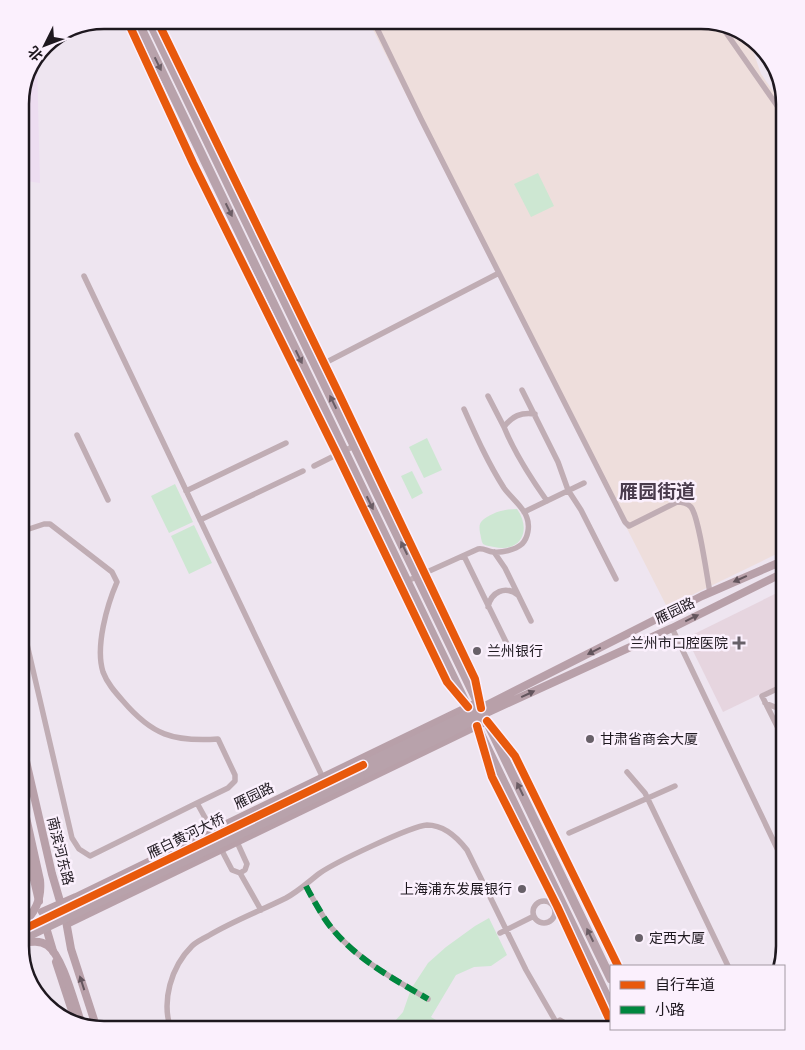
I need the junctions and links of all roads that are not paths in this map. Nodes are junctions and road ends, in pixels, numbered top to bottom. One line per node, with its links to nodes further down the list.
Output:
1 (131, 29): 20 (street)
2 (141, 29): 11 (main road, one-way to 11)
3 (154, 29): 10 (main road)
4 (161, 29): 10 (street)
5 (377, 29): 8 (street)
6 (726, 33): 7 (street)
7 (776, 104)
8 (499, 274): 10 (street); 38 (street)
9 (84, 276): 25 (street)
10 (320, 365): 11 (street); 19 (main road, one-way to 10)
11 (307, 373): 20 (main road)
12 (522, 390): 15 (street)
13 (488, 396): 16 (street)
14 (464, 409): 28 (street)
15 (535, 414): 16 (street); 24 (street)
16 (504, 427): 27 (street)
17 (77, 435): 26 (street)
18 (286, 443): 25 (street)
19 (358, 444): 20 (street); 34 (main road, one-way to 19)
20 (341, 453): 21 (street); 37 (main road, one-way to 37)
21 (314, 466)
22 (303, 471): 29 (street)
23 (584, 483): 24 (street)
24 (568, 490): 27 (street); 36 (street)
25 (186, 491): 29 (street)
26 (108, 500)
27 (548, 500): 28 (street)
28 (524, 512): 31 (street)
29 (200, 520): 55 (street)
30 (29, 529): 58 (street)
31 (494, 552): 32 (street); 39 (street)
32 (464, 556): 34 (street); 40 (street)
33 (776, 564): 38 (main road, 雁园路, one-way to 38)
34 (421, 575): 37 (street); 48 (main road)
35 (776, 576): 42 (main road, 雁园路, one-way to 35)
36 (616, 579)
37 (403, 583): 49 (main road)
38 (710, 593): 48 (main road, 雁园路, one-way to 48)
39 (519, 595): 40 (street); 41 (street)
40 (488, 607): 43 (street)
41 (530, 621)
42 (672, 628): 48 (main road, 雁园路, one-way to 42); 63 (street)
43 (507, 644)
44 (29, 653): 58 (street)
45 (776, 689): 46 (street)
46 (765, 703): 47 (street); 50 (street)
47 (776, 707)
48 (483, 711): 49 (main road, 雁园路); 49 (main road, 雁园路); 68 (main road, one-way to 48); 81 (street)
49 (472, 716): 51 (main road, 雁园路); 54 (main road, 雁园路); 55 (main road, 雁园路); 62 (main road, 雁园路); 70 (main road)
50 (776, 724)
51 (363, 765): 76 (main road, 雁白黄河大桥, bridge)
52 (627, 772): 57 (street)
53 (29, 774): 69 (main road, 南滨河东路)
54 (360, 776): 79 (main road, 雁白黄河大桥, bridge)
55 (323, 778): 60 (main road, 雁园路)
56 (675, 786): 57 (street)
57 (647, 798): 61 (street); 82 (street)
58 (198, 803): 60 (street)
59 (29, 830): 74 (main road, bridge)
60 (213, 831): 64 (street); 69 (main road, 雁园路)
61 (569, 833)
62 (237, 842): 64 (main road, 雁园路); 66 (street)
63 (776, 846)
64 (221, 849): 66 (street); 75 (main road, 雁园路)
65 (29, 862): 72 (main road)
66 (240, 873): 71 (street)
67 (306, 886): 71 (street); 77 (street); 84 (street)
68 (573, 899): 70 (street); 83 (main road, one-way to 68)
69 (61, 904): 72 (main road, 雁园路); 75 (main road, 南滨河东路)
70 (558, 905): 73 (street); 73 (street); 85 (main road); 91 (street)
71 (261, 910): 89 (street)
72 (42, 912): 86 (main road)
73 (534, 916): 77 (street)
74 (29, 917)
75 (68, 924): 88 (main road, 南滨河东路, one-way to 75)
76 (29, 925)
77 (507, 930): 78 (street); 90 (street)
78 (500, 933)
79 (29, 938)
80 (29, 942): 87 (main road, bridge)
81 (618, 965)
82 (728, 965)
83 (610, 977)
84 (428, 999)
85 (610, 1004)
86 (74, 1015)
87 (79, 1017)
88 (94, 1021)
89 (168, 1021)
90 (555, 1021)
91 (610, 1021)

